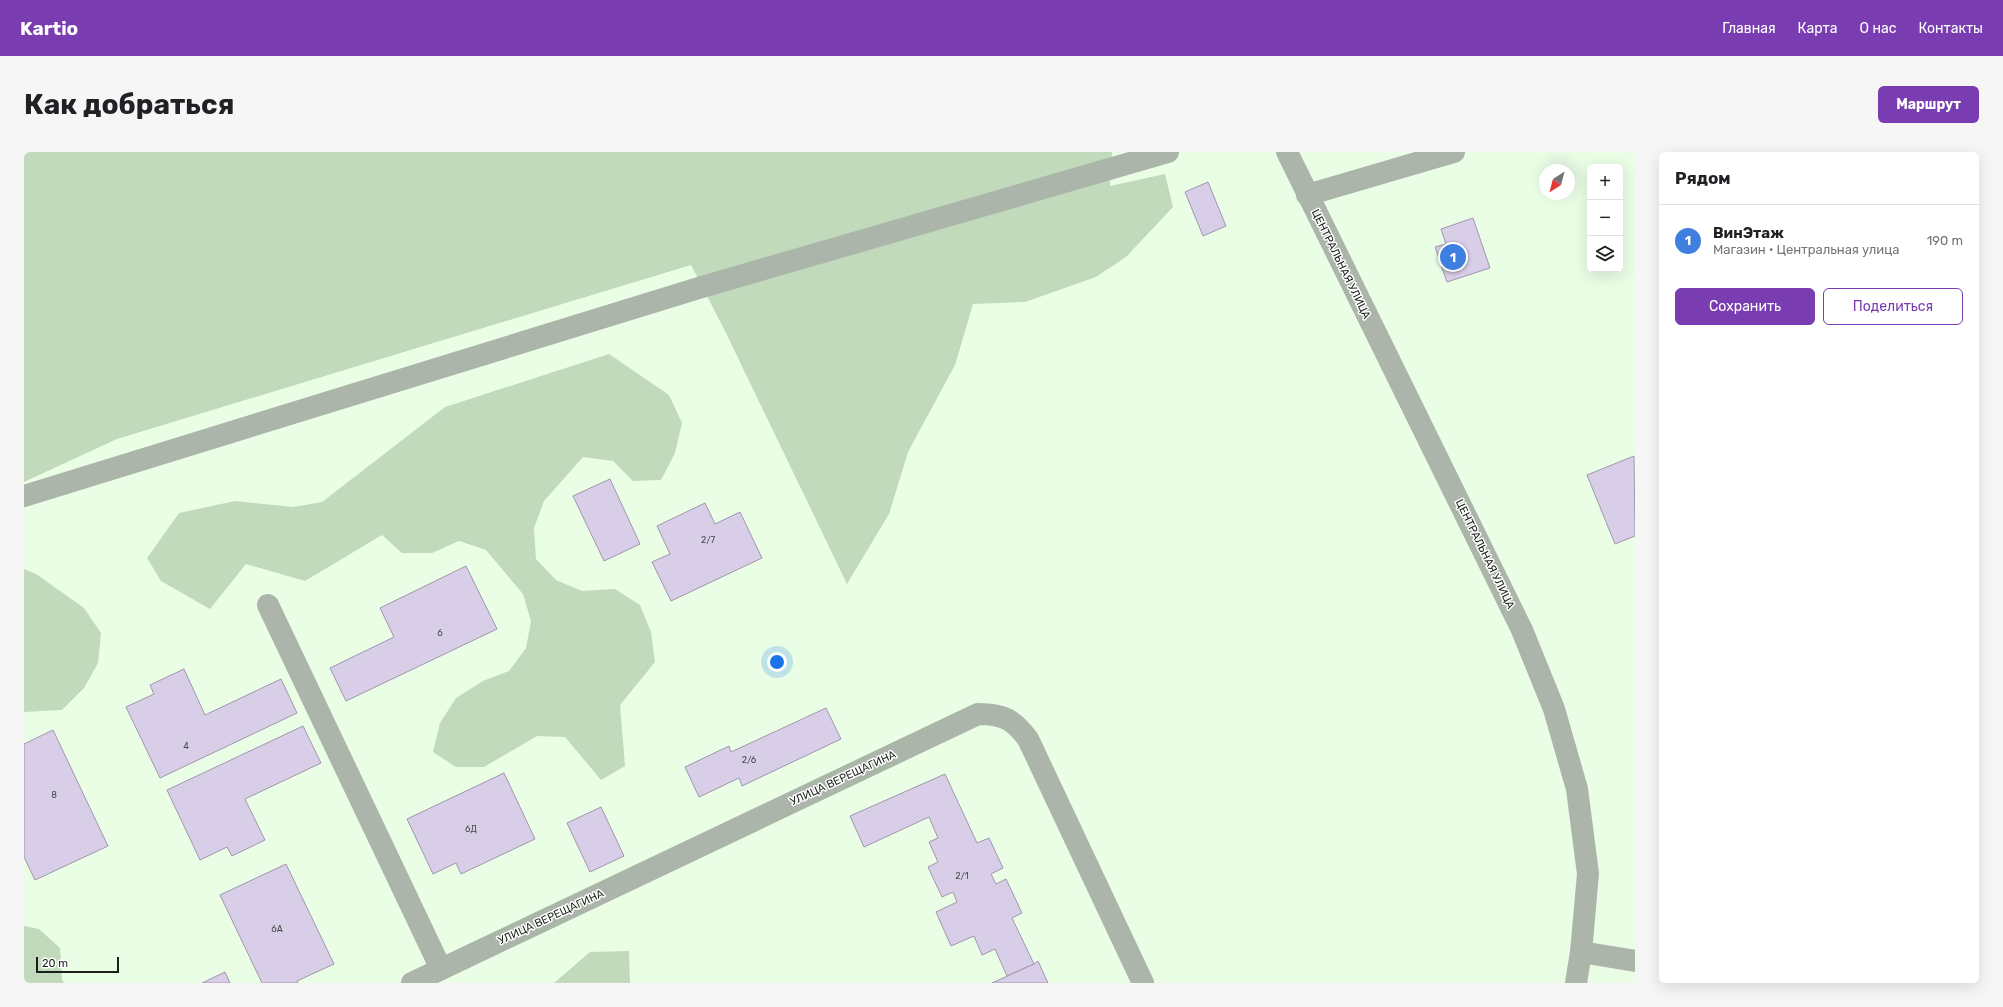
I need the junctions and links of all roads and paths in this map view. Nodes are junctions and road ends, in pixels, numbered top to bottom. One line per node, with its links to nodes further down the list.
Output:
1 (1168, 152): 5 (street)
2 (1286, 152): 4 (street, ЦЕНТРАЛЬНАЯ УЛИЦА)
3 (1454, 152): 4 (street)
4 (1307, 195): 7 (street, ЦЕНТРАЛЬНАЯ УЛИЦА)
5 (24, 496)
6 (268, 605): 9 (street)
7 (1582, 952): 8 (street); 12 (street, ЦЕНТРАЛЬНАЯ УЛИЦА)
8 (1635, 961)
9 (441, 969): 10 (street, УЛИЦА ВЕРЕЩАГИНА); 11 (street, УЛИЦА ВЕРЕЩАГИНА)
10 (412, 983)
11 (1143, 983)
12 (1576, 983)

